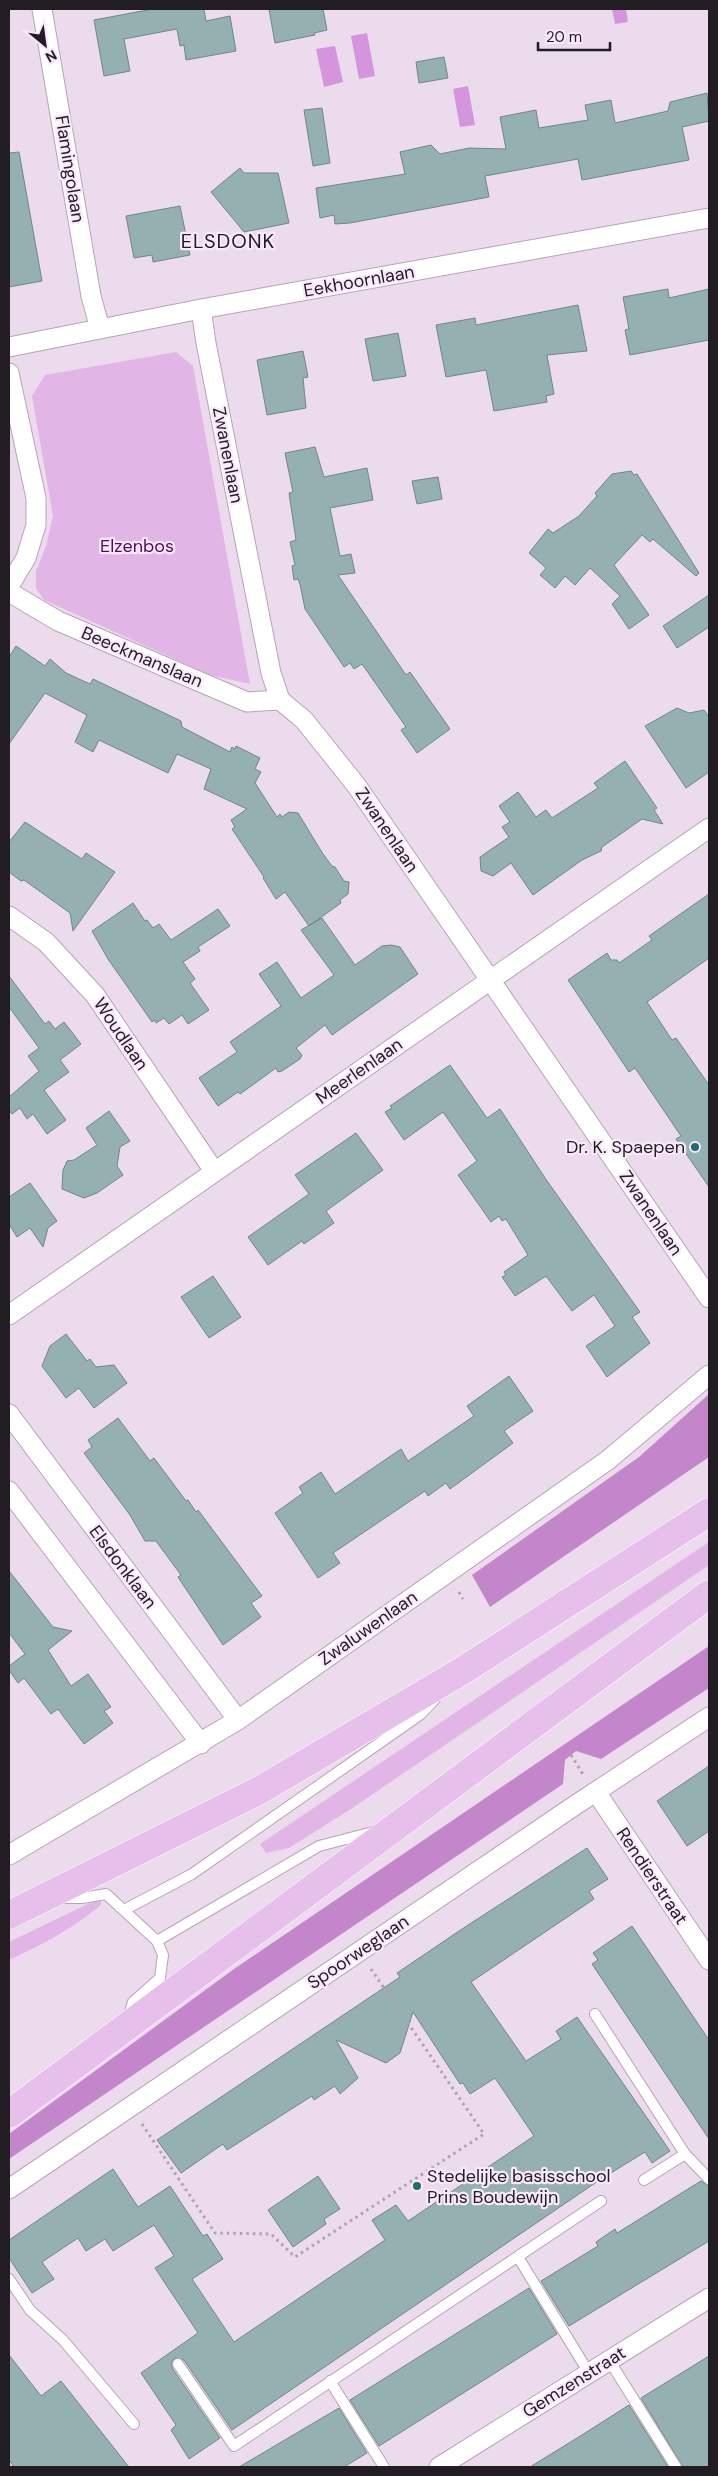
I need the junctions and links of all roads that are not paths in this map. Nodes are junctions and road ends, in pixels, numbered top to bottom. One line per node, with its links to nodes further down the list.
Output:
1 (42, 9): 4 (street, Flamingolaan)
2 (709, 218): 3 (street, Eekhoornlaan)
3 (201, 309): 4 (street, Eekhoornlaan); 9 (street, Zwanenlaan)
4 (100, 329): 5 (street, Eekhoornlaan)
5 (9, 347)
6 (9, 373): 7 (street)
7 (9, 586)
8 (9, 592): 9 (street, Beeckmanslaan)
9 (280, 700): 12 (street, Zwanenlaan)
10 (709, 828): 12 (street, Meerlenlaan)
11 (9, 916): 13 (street, Woudlaan)
12 (491, 980): 13 (street, Meerlenlaan); 14 (street, Zwanenlaan)
13 (214, 1171): 15 (street, Meerlenlaan)
14 (709, 1298)
15 (9, 1315)
16 (709, 1375): 25 (street, Zwaluwenlaan)
17 (9, 1414): 25 (street, Elsdonklaan)
18 (9, 1491): 26 (street)
19 (709, 1512): 23 (highway)
20 (709, 1594): 22 (highway)
21 (709, 1603): 22 (highway)
22 (670, 1623): 28 (highway)
23 (462, 1672): 30 (highway); 31 (lane)
24 (709, 1717): 27 (street, Spoorweglaan)
25 (238, 1720): 26 (street, Zwaluwenlaan)
26 (201, 1744): 29 (street, Zwaluwenlaan)
27 (596, 1792): 34 (street, Rendierstraat); 41 (street, Spoorweglaan)
28 (395, 1827): 33 (lane); 36 (highway)
29 (9, 1855)
30 (43, 1898): 31 (lane); 32 (highway)
31 (124, 1910): 33 (lane)
32 (9, 1916)
33 (157, 1941): 36 (lane)
34 (709, 1960)
35 (595, 2014): 38 (lane)
36 (126, 2027): 37 (highway)
37 (9, 2114)
38 (685, 2154): 39 (lane); 40 (lane)
39 (709, 2179)
40 (644, 2180)
41 (9, 2189)
42 (601, 2201): 43 (lane)
43 (518, 2257): 48 (lane); 49 (lane)
44 (9, 2279): 50 (lane)
45 (709, 2298): 46 (street, Gemzenstraat)
46 (609, 2360): 48 (street, Gemzenstraat); 53 (lane)
47 (178, 2364): 49 (lane)
48 (589, 2373): 52 (street, Gemzenstraat)
49 (330, 2381): 51 (lane)
50 (134, 2424)
51 (384, 2467)
52 (439, 2467)
53 (676, 2467)

